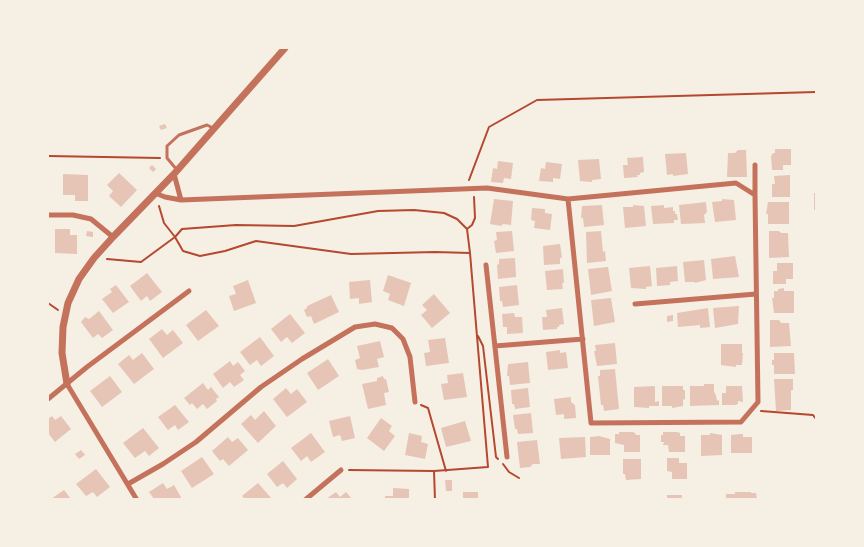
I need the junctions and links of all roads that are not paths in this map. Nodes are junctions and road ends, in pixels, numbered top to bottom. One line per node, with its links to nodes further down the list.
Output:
1 (285, 48): 2 (street)
2 (214, 129): 4 (street); 4 (lane)
3 (755, 165): 6 (street)
4 (175, 172): 5 (street); 8 (street)
5 (155, 193): 8 (street); 10 (street)
6 (755, 195): 7 (street); 13 (street)
7 (568, 199): 8 (street); 15 (street)
8 (181, 200)
9 (48, 215): 10 (street)
10 (113, 237): 17 (street)
11 (486, 265): 16 (street)
12 (189, 291): 17 (street)
13 (756, 294): 14 (street); 15 (street)
14 (635, 304)
15 (583, 339): 16 (street)
16 (495, 346): 20 (street)
17 (67, 384): 18 (street); 22 (street)
18 (48, 399)
19 (415, 402): 22 (street)
20 (507, 457)
21 (341, 470): 24 (street)
22 (128, 484): 23 (street)
23 (137, 500)
24 (304, 500)

